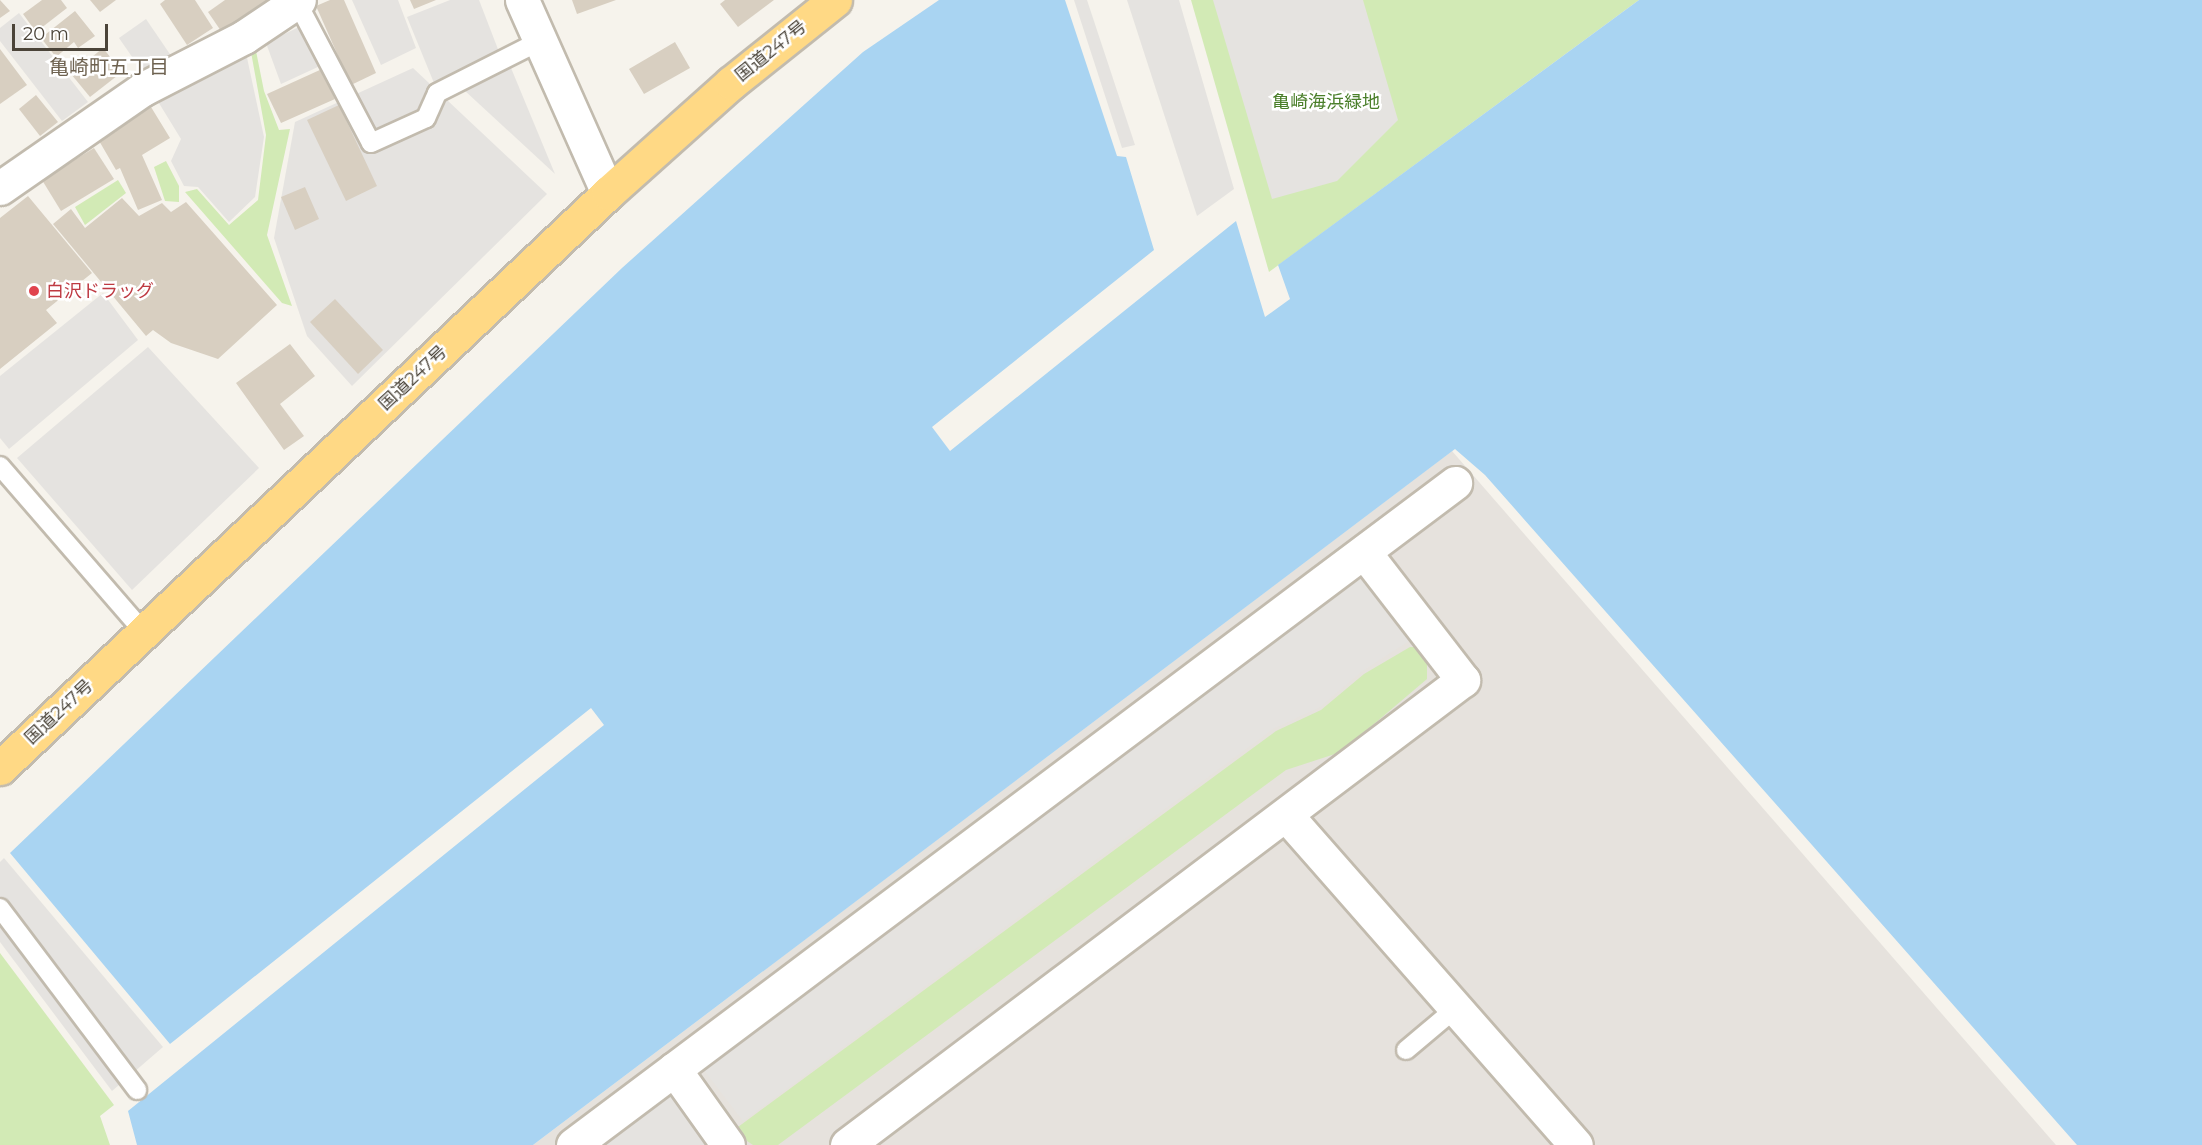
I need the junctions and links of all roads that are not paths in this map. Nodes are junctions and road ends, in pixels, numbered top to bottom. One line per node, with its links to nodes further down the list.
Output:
1 (522, 0): 4 (street)
2 (835, 0): 6 (highway, 国道247号)
3 (298, 1): 4 (lane); 5 (street)
4 (540, 41): 6 (street)
5 (0, 188)
6 (608, 193): 10 (highway, 国道247号)
7 (0, 466): 10 (lane)
8 (1455, 483): 9 (street)
9 (1364, 552): 12 (street); 16 (street)
10 (144, 632): 11 (highway, 国道247号)
11 (0, 768)
12 (1286, 815): 14 (street); 20 (street)
13 (0, 908): 17 (lane)
14 (1456, 1008): 15 (lane); 21 (street)
15 (1406, 1050)
16 (674, 1069): 18 (street); 19 (street)
17 (137, 1090)
18 (573, 1145)
19 (728, 1145)
20 (847, 1145)
21 (1576, 1145)

